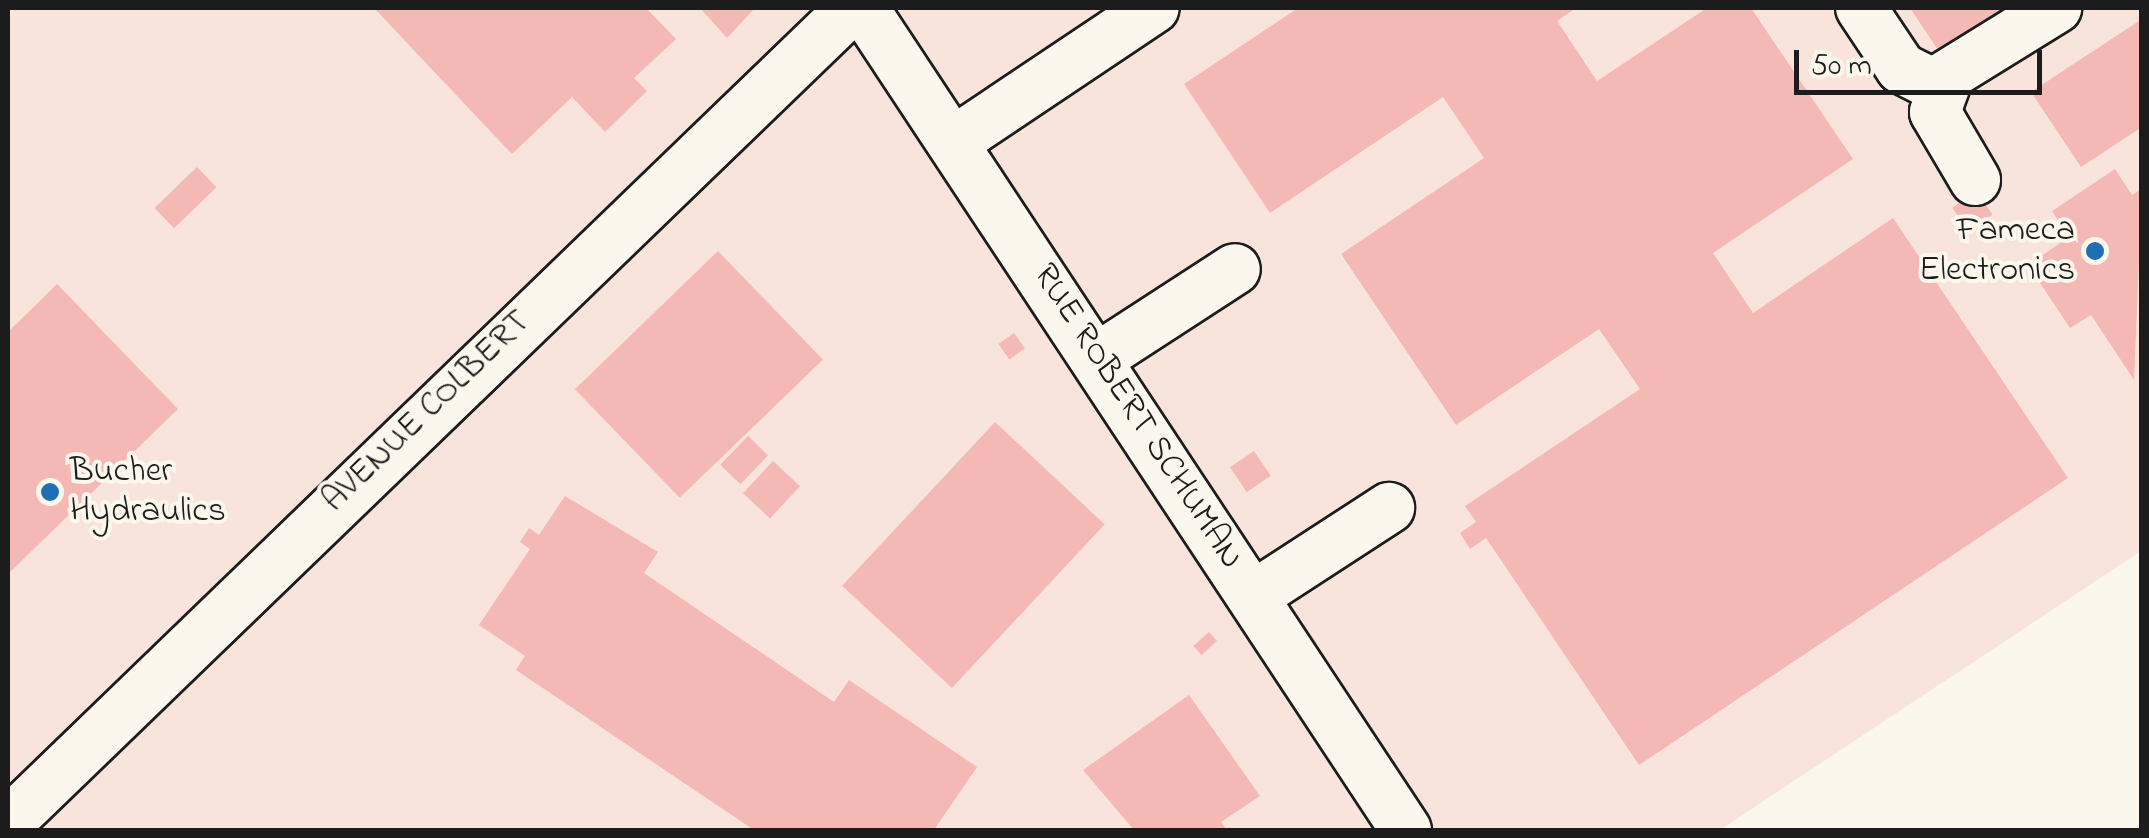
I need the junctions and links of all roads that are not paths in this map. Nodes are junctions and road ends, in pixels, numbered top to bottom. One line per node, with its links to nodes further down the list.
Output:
1 (852, 8): 13 (street, AVENUE COLBERT)
2 (863, 8): 7 (street, RUE ROBERT SCHUMAN)
3 (1154, 8): 7 (street)
4 (1862, 8): 6 (street)
5 (2056, 8): 6 (street)
6 (1946, 82): 8 (street)
7 (955, 141): 10 (street, RUE ROBERT SCHUMAN)
8 (1975, 180)
9 (1235, 269): 10 (street)
10 (1098, 358): 12 (street, RUE ROBERT SCHUMAN)
11 (1389, 508): 12 (street)
12 (1255, 595): 14 (street, RUE ROBERT SCHUMAN)
13 (8, 823)
14 (1406, 830)

